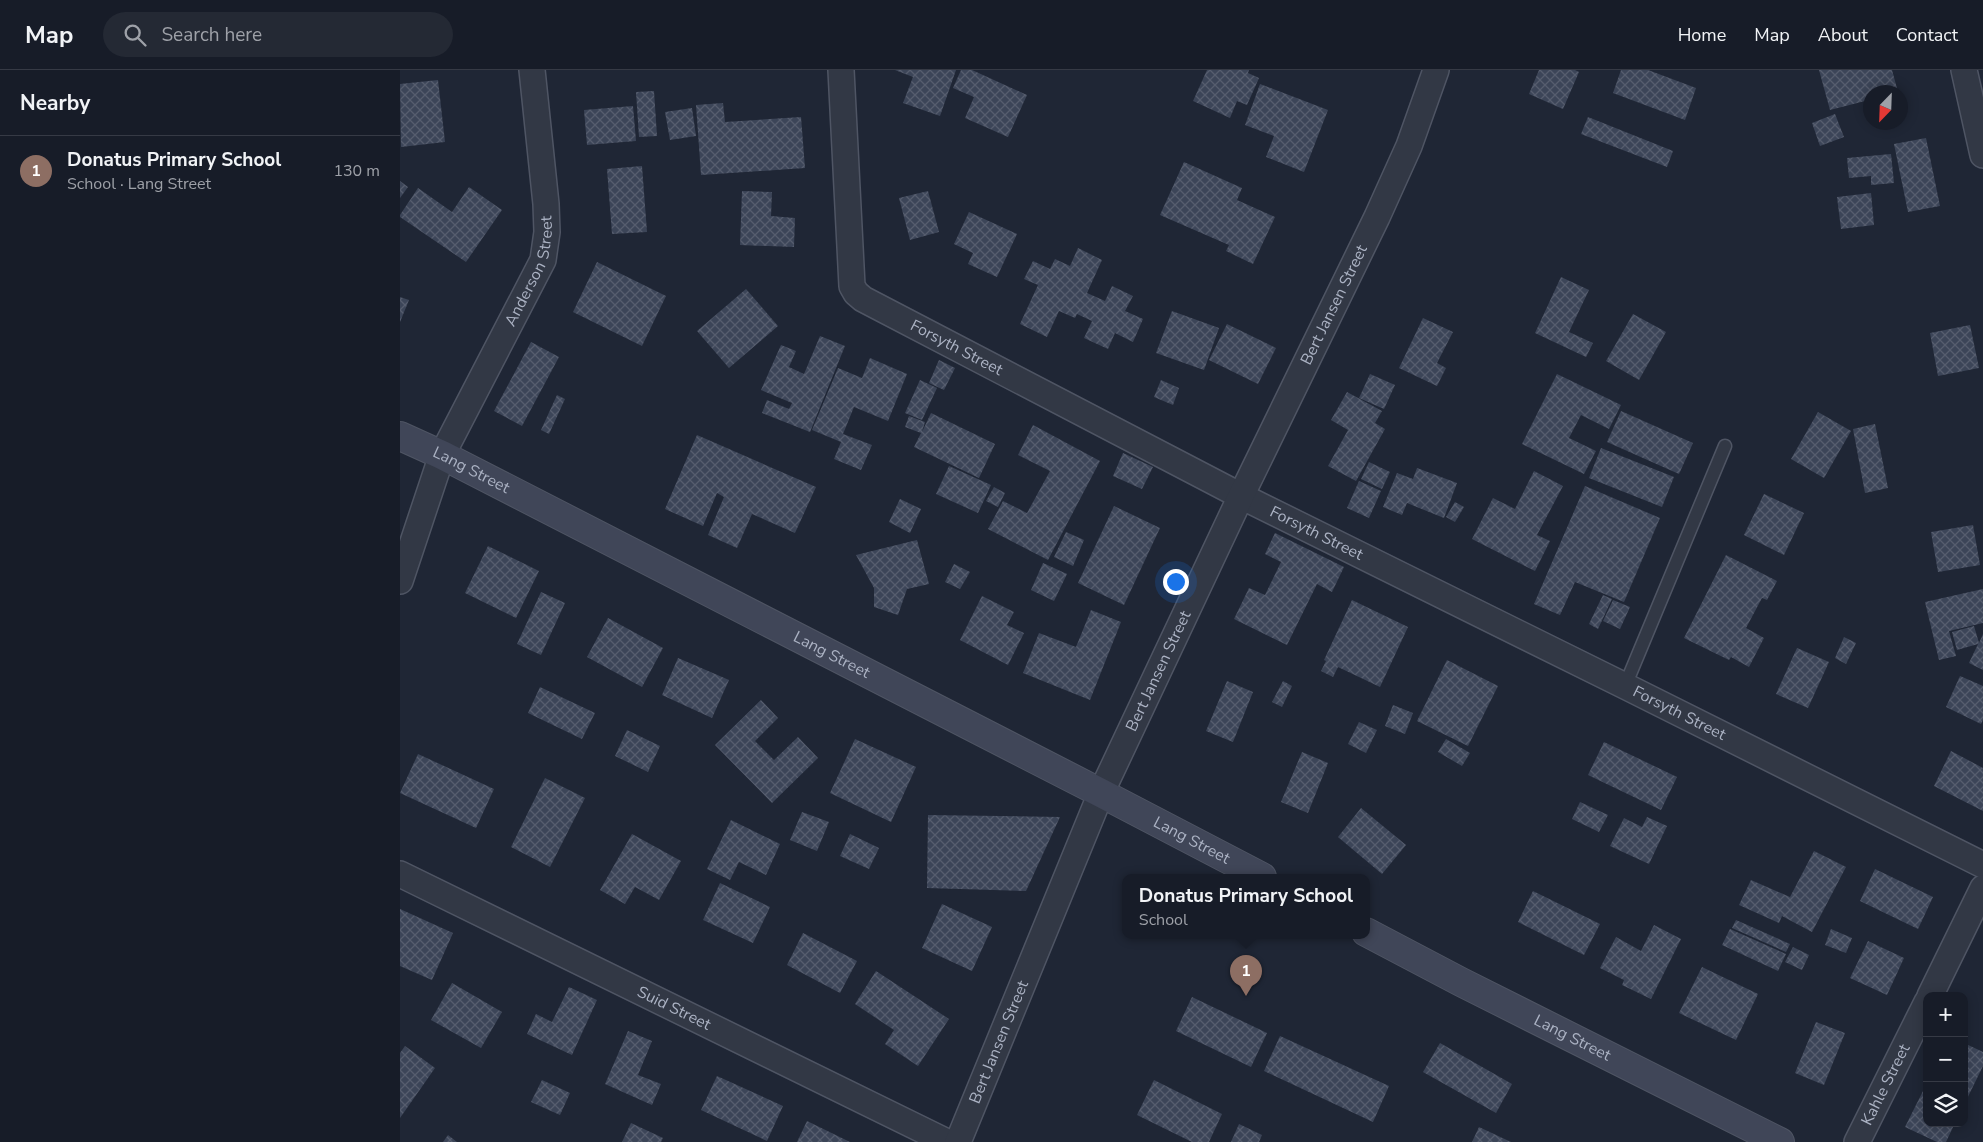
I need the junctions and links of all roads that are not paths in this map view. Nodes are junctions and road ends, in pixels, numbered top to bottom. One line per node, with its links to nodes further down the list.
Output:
1 (532, 70): 8 (street, Anderson Street)
2 (841, 70): 9 (street, Forsyth Street)
3 (1436, 70): 9 (street, Bert Jansen Street)
4 (1964, 70): 5 (street)
5 (1983, 154)
6 (400, 436): 8 (street, Lang Street)
7 (1725, 446): 11 (lane)
8 (442, 455): 10 (street, Anderson Street); 12 (street, Lang Street)
9 (1241, 496): 11 (street, Forsyth Street); 12 (street, Bert Jansen Street)
10 (400, 581)
11 (1625, 686): 13 (street, Forsyth Street)
12 (1101, 793): 15 (street, Lang Street); 21 (street, Bert Jansen Street)
13 (1983, 865)
14 (400, 874): 20 (street, Suid Street)
15 (1256, 874)
16 (1983, 888): 18 (street)
17 (1370, 934): 22 (street, Lang Street)
18 (1932, 992)
19 (1923, 1010): 23 (street, Kahle Street)
20 (947, 1142)
21 (958, 1142)
22 (1780, 1142)
23 (1857, 1142)

